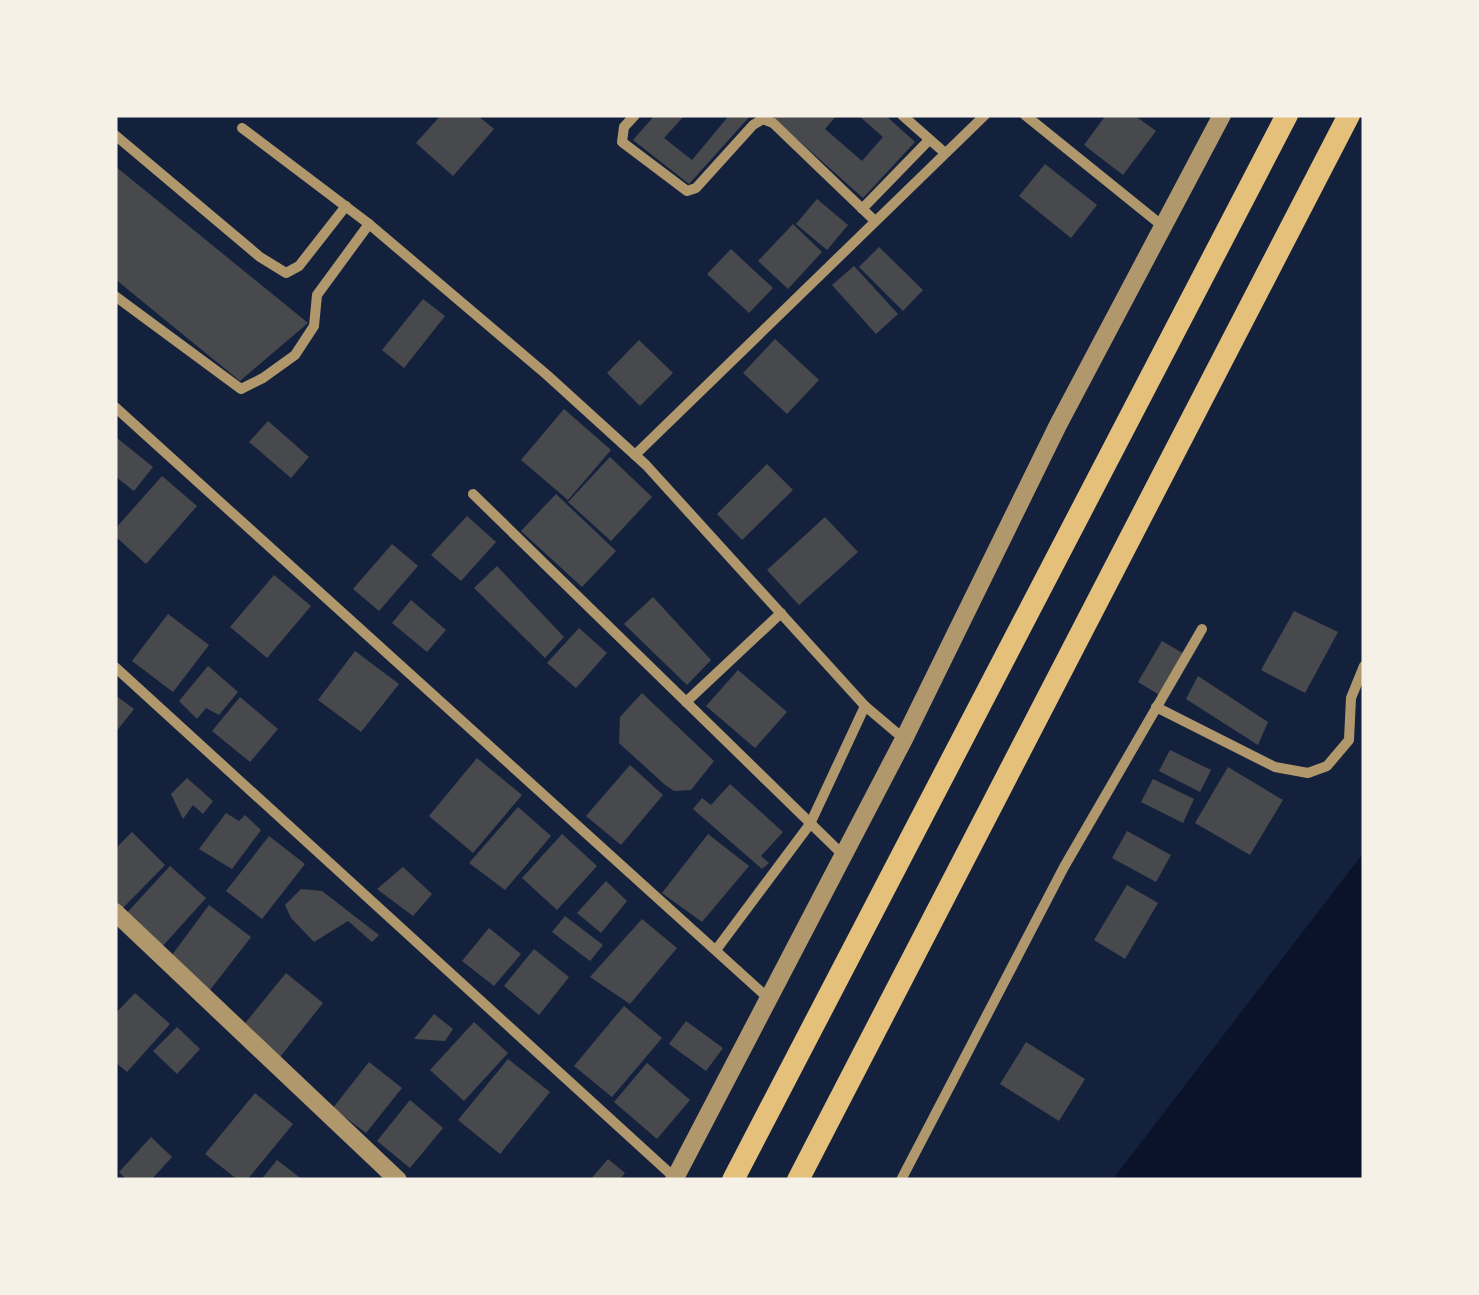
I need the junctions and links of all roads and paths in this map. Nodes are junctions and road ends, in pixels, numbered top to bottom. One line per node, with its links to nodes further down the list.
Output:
1 (636, 115): 13 (street)
2 (902, 115): 10 (street)
3 (984, 115): 11 (street)
4 (1026, 115): 16 (street)
5 (1222, 115): 16 (street)
6 (1287, 115): 36 (highway)
7 (1349, 115): 37 (highway)
8 (242, 128): 12 (street)
9 (115, 136): 12 (street)
10 (929, 140): 11 (street); 13 (street)
11 (946, 154): 14 (street)
12 (346, 206): 15 (street)
13 (862, 208): 14 (street)
14 (875, 221): 19 (street)
15 (369, 224): 17 (street); 19 (street)
16 (1165, 228): 28 (street)
17 (115, 296)
18 (115, 407): 32 (street)
19 (635, 455): 21 (street)
20 (473, 494): 25 (street)
21 (781, 613): 25 (street); 26 (street)
22 (1202, 629): 27 (street)
23 (1364, 666): 27 (street)
24 (115, 667): 34 (street)
25 (686, 702): 29 (street)
26 (865, 706): 28 (street); 29 (street)
27 (1156, 707): 38 (street)
28 (904, 739): 30 (street)
29 (810, 824): 30 (street); 32 (street)
30 (842, 855): 33 (street)
31 (115, 912): 35 (street)
32 (716, 950): 33 (street)
33 (768, 998): 34 (street)
34 (674, 1179)
35 (398, 1180)
36 (733, 1180)
37 (798, 1180)
38 (901, 1180)

